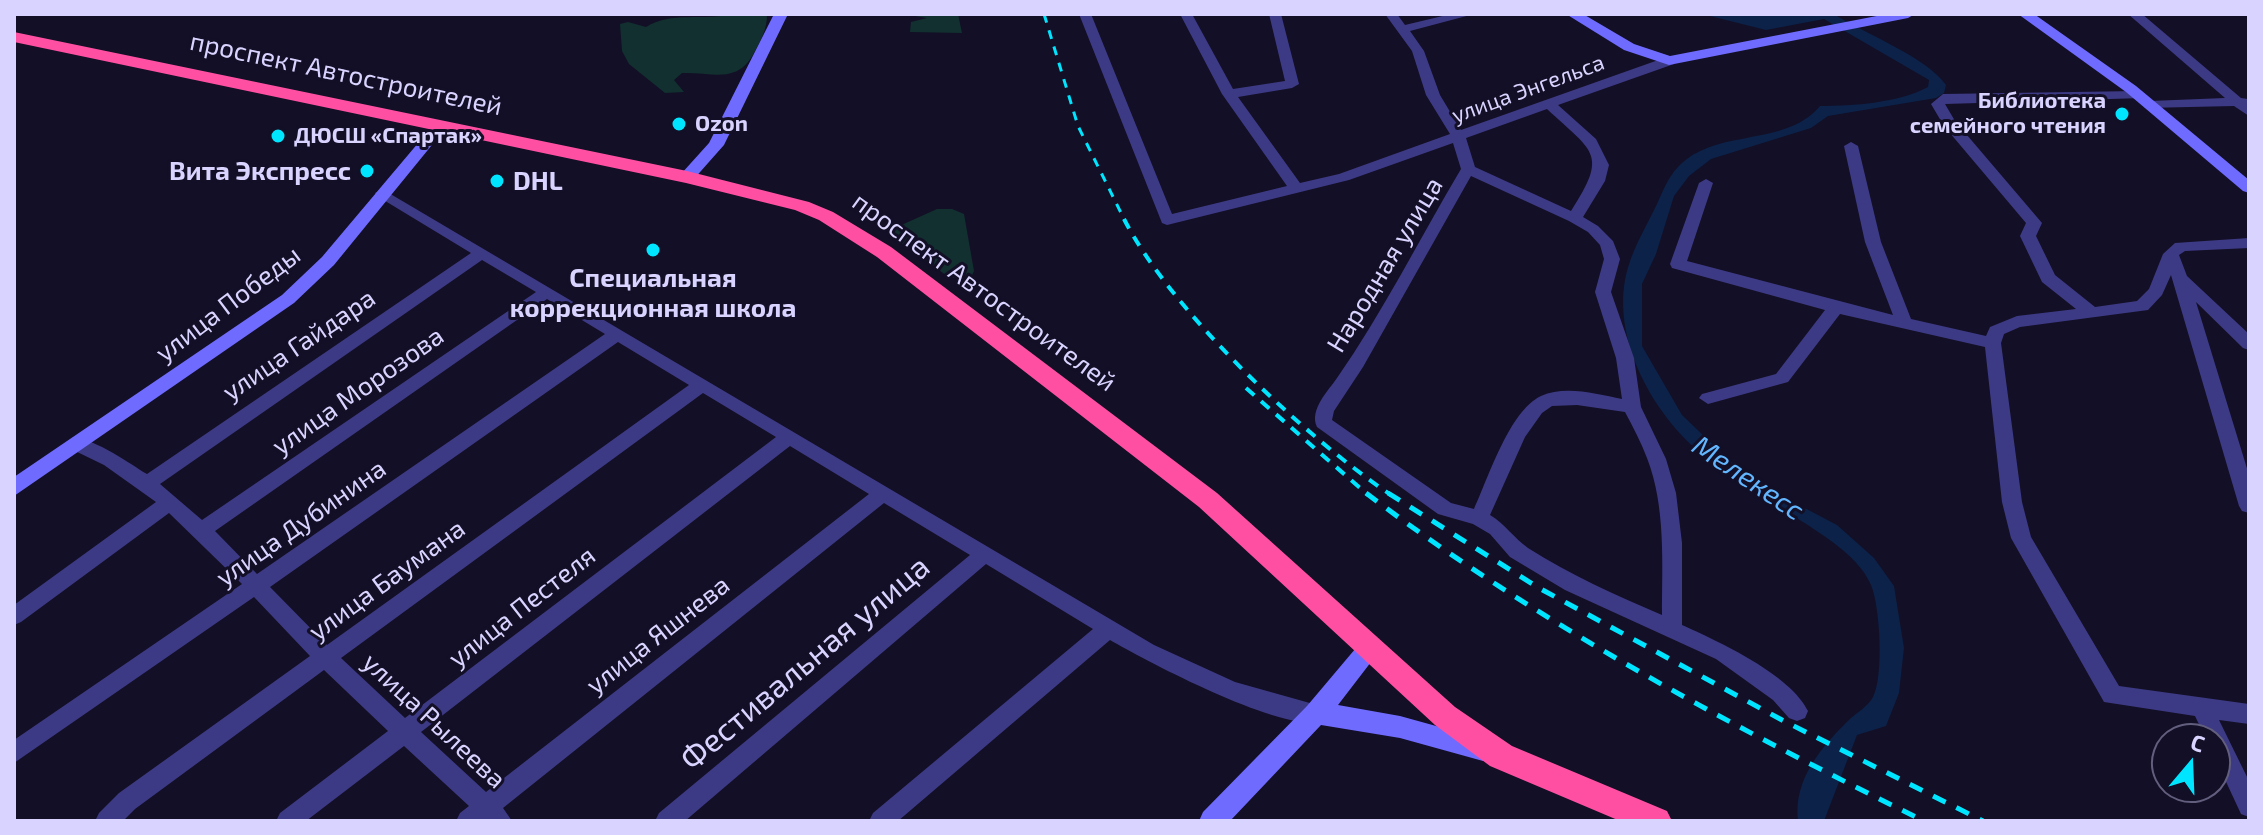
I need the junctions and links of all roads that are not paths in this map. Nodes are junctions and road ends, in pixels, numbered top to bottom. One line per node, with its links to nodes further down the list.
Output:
1 (781, 14): 22 (street)
2 (1085, 14): 24 (street, улица Энгельса)
3 (1186, 14): 14 (street)
4 (1275, 14): 14 (street)
5 (1391, 14): 11 (street, Народная улица)
6 (1468, 14): 11 (street)
7 (1573, 14): 13 (street)
8 (1908, 14): 13 (street, улица Энгельса)
9 (2025, 14): 15 (street)
10 (2134, 14): 17 (street)
11 (1402, 29): 19 (street, Народная улица)
12 (14, 37): 18 (highway, проспект Автостроителей)
13 (1669, 61): 16 (street, улица Энгельса)
14 (1229, 94): 24 (street)
15 (2144, 100): 17 (street); 25 (street); 34 (street)
16 (1550, 105): 19 (street, улица Энгельса); 27 (street)
17 (2245, 105)
18 (440, 126): 22 (highway, проспект Автостроителей); 26 (street, улица Победы)
19 (1459, 138): 21 (street, Народная улица); 24 (street, улица Энгельса)
20 (1851, 146): 35 (street)
21 (1468, 169): 27 (street); 49 (street, Народная улица)
22 (687, 177): 56 (highway, проспект Автостроителей)
23 (1706, 183): 33 (street)
24 (1295, 187)
25 (2249, 188)
26 (382, 193): 29 (street); 43 (street, улица Победы)
27 (1574, 218): 41 (street)
28 (2249, 243): 30 (street)
29 (482, 253): 32 (street); 44 (street, улица Гайдара)
30 (2171, 254): 31 (street); 34 (street)
31 (2180, 278): 38 (street); 48 (street)
32 (547, 292): 36 (street); 50 (street, улица Морозова)
33 (1836, 308): 35 (street); 40 (street)
34 (2092, 313): 37 (street)
35 (1904, 322): 37 (street)
36 (618, 334): 39 (street); 52 (street, улица Дубинина)
37 (1993, 343): 58 (street)
38 (2249, 344)
39 (702, 385): 42 (street); 57 (street, улица Баумана)
40 (1708, 398)
41 (1632, 407): 49 (street); 55 (street)
42 (789, 437): 46 (street); 62 (street, улица Пестеля)
43 (77, 444): 44 (street, улица Рылеева); 45 (street, улица Победы)
44 (148, 483): 47 (street, улица Рылеева)
45 (14, 488)
46 (883, 493): 51 (street); 66 (street, улица Яшнева)
47 (168, 503): 50 (street, улица Рылеева); 53 (street)
48 (2249, 506)
49 (1479, 518): 55 (street)
50 (199, 532): 52 (street, улица Рылеева)
51 (984, 554): 54 (street); 70 (street, Фестивальная улица)
52 (256, 586): 57 (street, улица Рылеева); 63 (street, улица Дубинина)
53 (14, 616)
54 (1109, 628): 60 (street); 71 (street)
55 (1672, 628): 59 (street)
56 (1369, 649): 60 (street); 64 (highway, проспект Автостроителей)
57 (326, 659): 62 (street, улица Рылеева); 67 (street, улица Баумана)
58 (2203, 709): 61 (street); 65 (street)
59 (1797, 711)
60 (1316, 714): 64 (street); 72 (street)
61 (2249, 714)
62 (407, 731): 66 (street, улица Рылеева); 68 (street, улица Пестеля)
63 (14, 753)
64 (1501, 756): 73 (highway, проспект Автостроителей)
65 (2249, 806)
66 (493, 814): 69 (street, улица Яшнева)
67 (107, 821)
68 (288, 821)
69 (468, 821)
70 (667, 821)
71 (881, 821)
72 (1212, 821)
73 (1656, 821)

